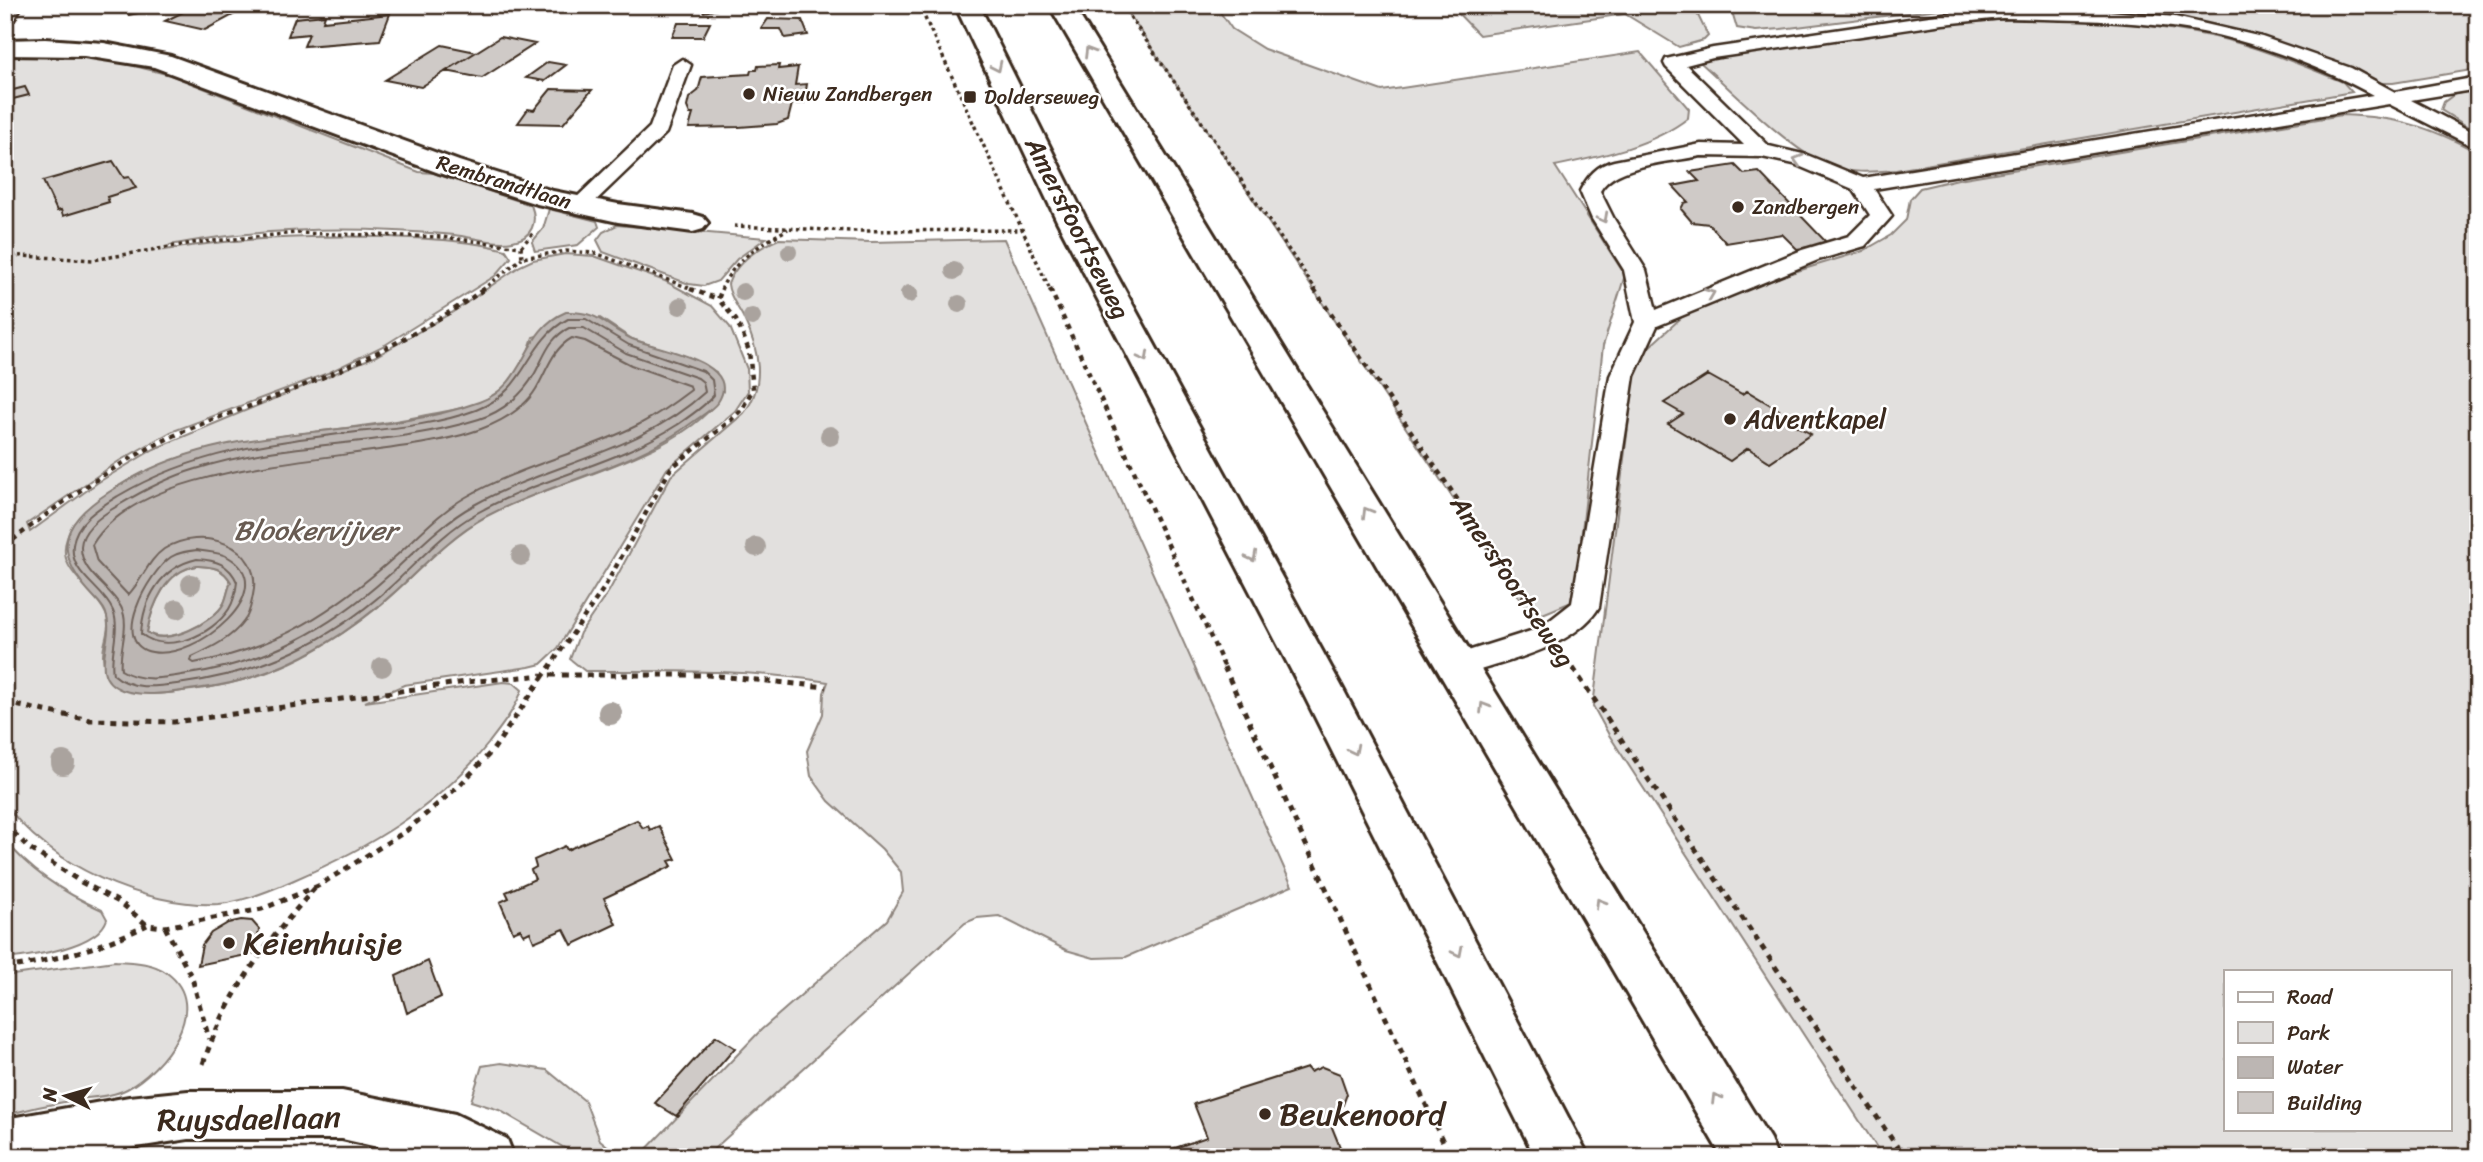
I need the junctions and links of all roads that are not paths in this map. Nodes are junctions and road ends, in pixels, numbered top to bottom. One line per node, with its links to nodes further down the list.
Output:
1 (967, 5): 16 (main road, Amersfoortseweg, one-way to 16)
2 (1061, 5): 13 (main road, one-way to 2)
3 (5, 48): 10 (main road, Rembrandtlaan)
4 (682, 65): 10 (lane)
5 (2478, 83): 6 (lane)
6 (2392, 98): 7 (lane); 8 (lane); 9 (lane)
7 (2478, 143)
8 (1762, 151): 9 (lane, one-way to 8); 12 (lane, one-way to 12)
9 (1861, 185): 12 (lane, one-way to 9)
10 (580, 205): 11 (main road, Rembrandtlaan)
11 (694, 223)
12 (1647, 322): 13 (lane)
13 (1458, 665): 17 (main road, one-way to 13)
14 (5, 1144): 15 (main road, Ruysdaellaan)
15 (488, 1157)
16 (1563, 1157)
17 (1751, 1157)

